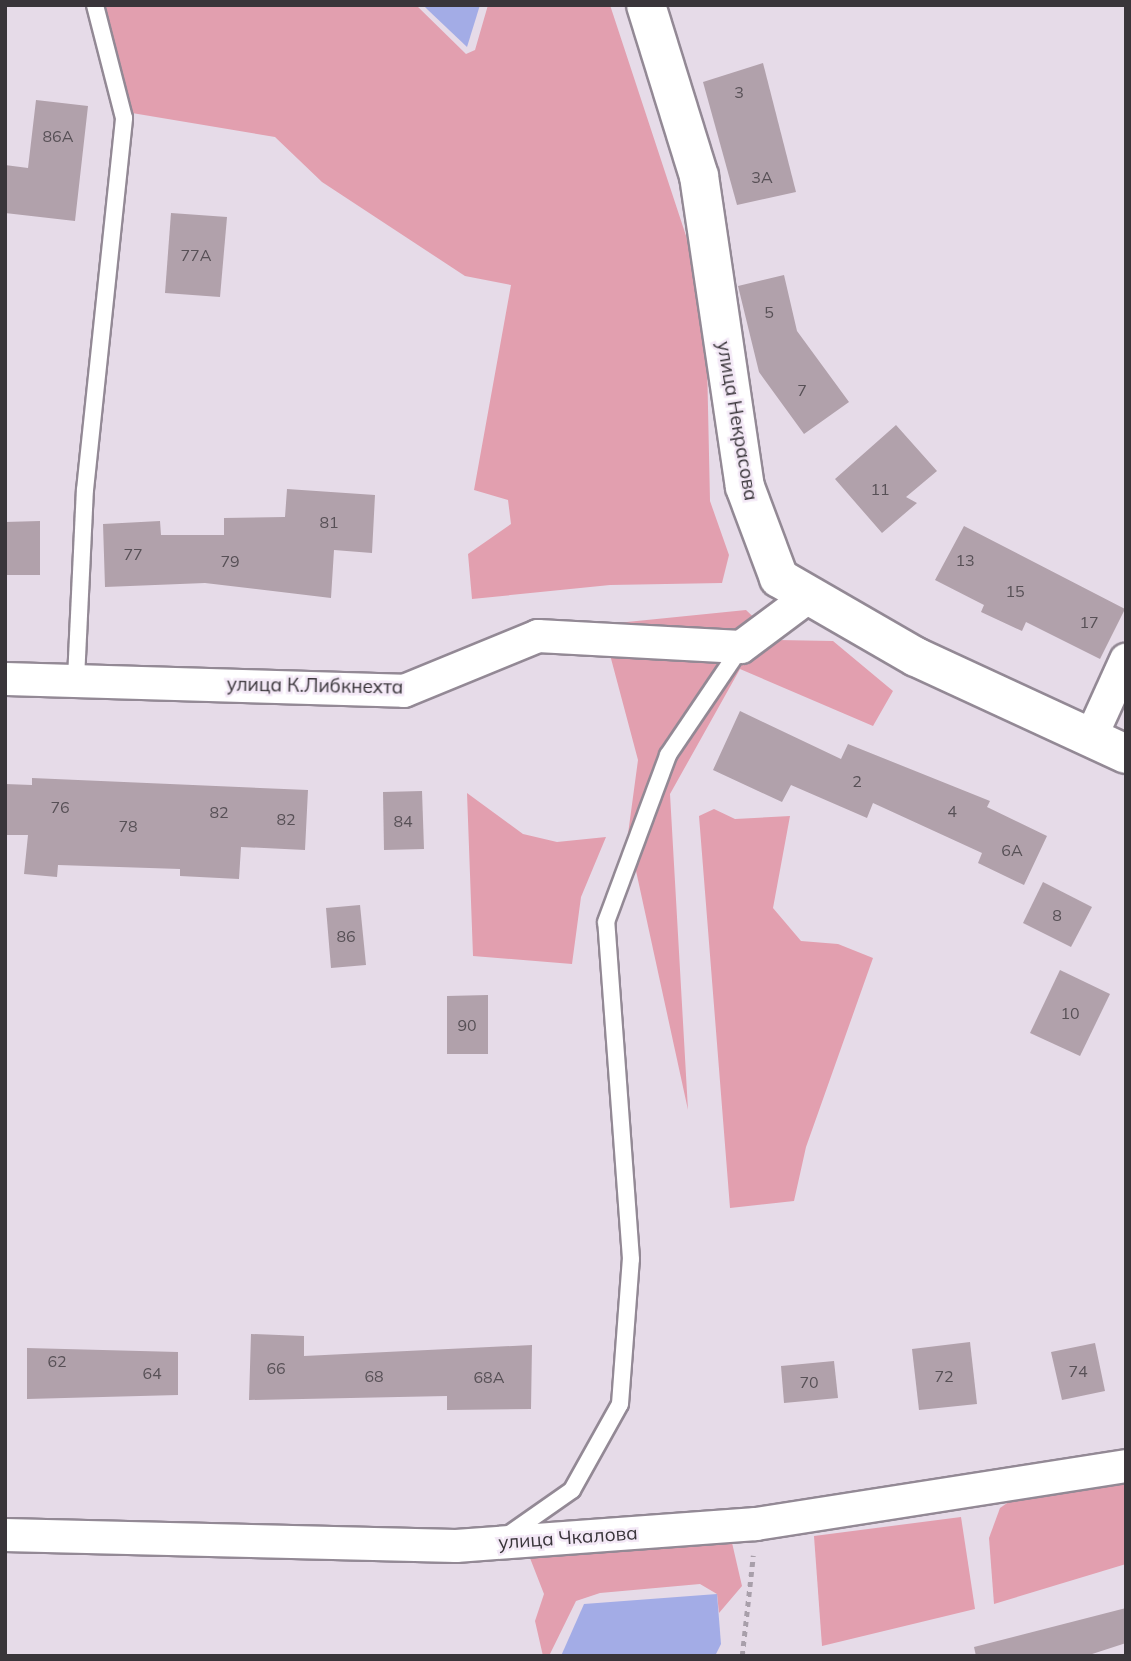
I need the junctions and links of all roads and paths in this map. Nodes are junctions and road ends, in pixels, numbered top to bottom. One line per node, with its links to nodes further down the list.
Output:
1 (95, 5): 6 (lane)
2 (646, 5): 3 (street, улица Некрасова)
3 (808, 597): 4 (street); 8 (street, улица Некрасова)
4 (741, 647): 6 (street, улица К.Либкнехта); 13 (lane)
5 (1126, 660): 8 (street)
6 (76, 678): 7 (street, улица К.Либкнехта)
7 (5, 679)
8 (1091, 737): 9 (street, улица Некрасова)
9 (1126, 754)
10 (1126, 1466): 11 (street, улица Чкалова)
11 (756, 1524): 13 (street, улица Чкалова); 14 (path)
12 (5, 1535): 13 (street, улица Чкалова)
13 (498, 1543)
14 (742, 1656)

